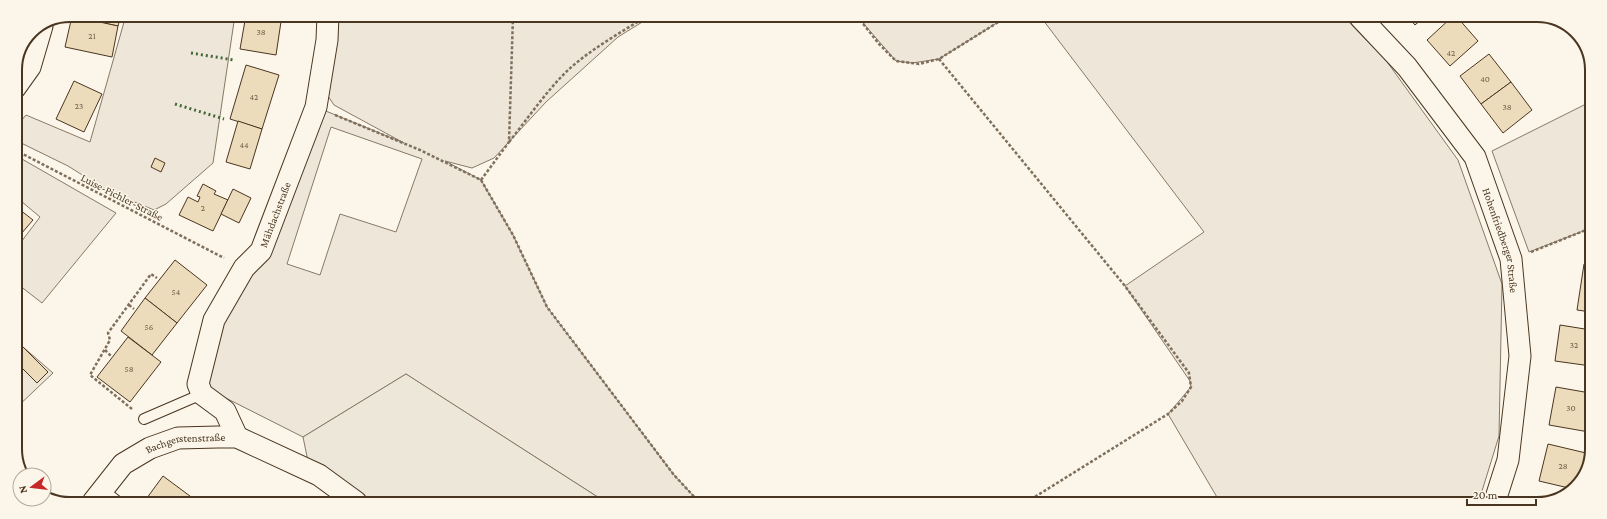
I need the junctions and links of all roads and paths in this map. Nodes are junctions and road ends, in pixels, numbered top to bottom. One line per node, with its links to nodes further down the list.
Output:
1 (328, 22): 10 (street, Mähdachstraße)
2 (513, 22): 11 (path)
3 (638, 22): 11 (path)
4 (861, 22): 8 (path)
5 (998, 22): 8 (path)
6 (1365, 22): 29 (street, Hohenfriedberger Straße)
7 (40, 32): 9 (street)
8 (939, 59): 28 (path)
9 (22, 78)
10 (316, 107): 13 (path); 22 (street, Mähdachstraße)
11 (510, 142): 13 (path)
12 (22, 154): 16 (path, Luise-Pichler-Straße)
13 (481, 180): 27 (path)
14 (1585, 230): 15 (path)
15 (1528, 253)
16 (222, 257)
17 (157, 278): 18 (path)
18 (129, 305): 19 (path); 20 (path)
19 (134, 309)
20 (105, 350): 21 (path); 23 (path)
21 (111, 356)
22 (202, 394): 23 (lane); 24 (street)
23 (144, 419)
24 (237, 437): 25 (street, Bachgerstenstraße); 26 (street, Bachgerstenstraße)
25 (105, 497)
26 (349, 497)
27 (694, 497)
28 (1035, 497)
29 (1496, 497)

